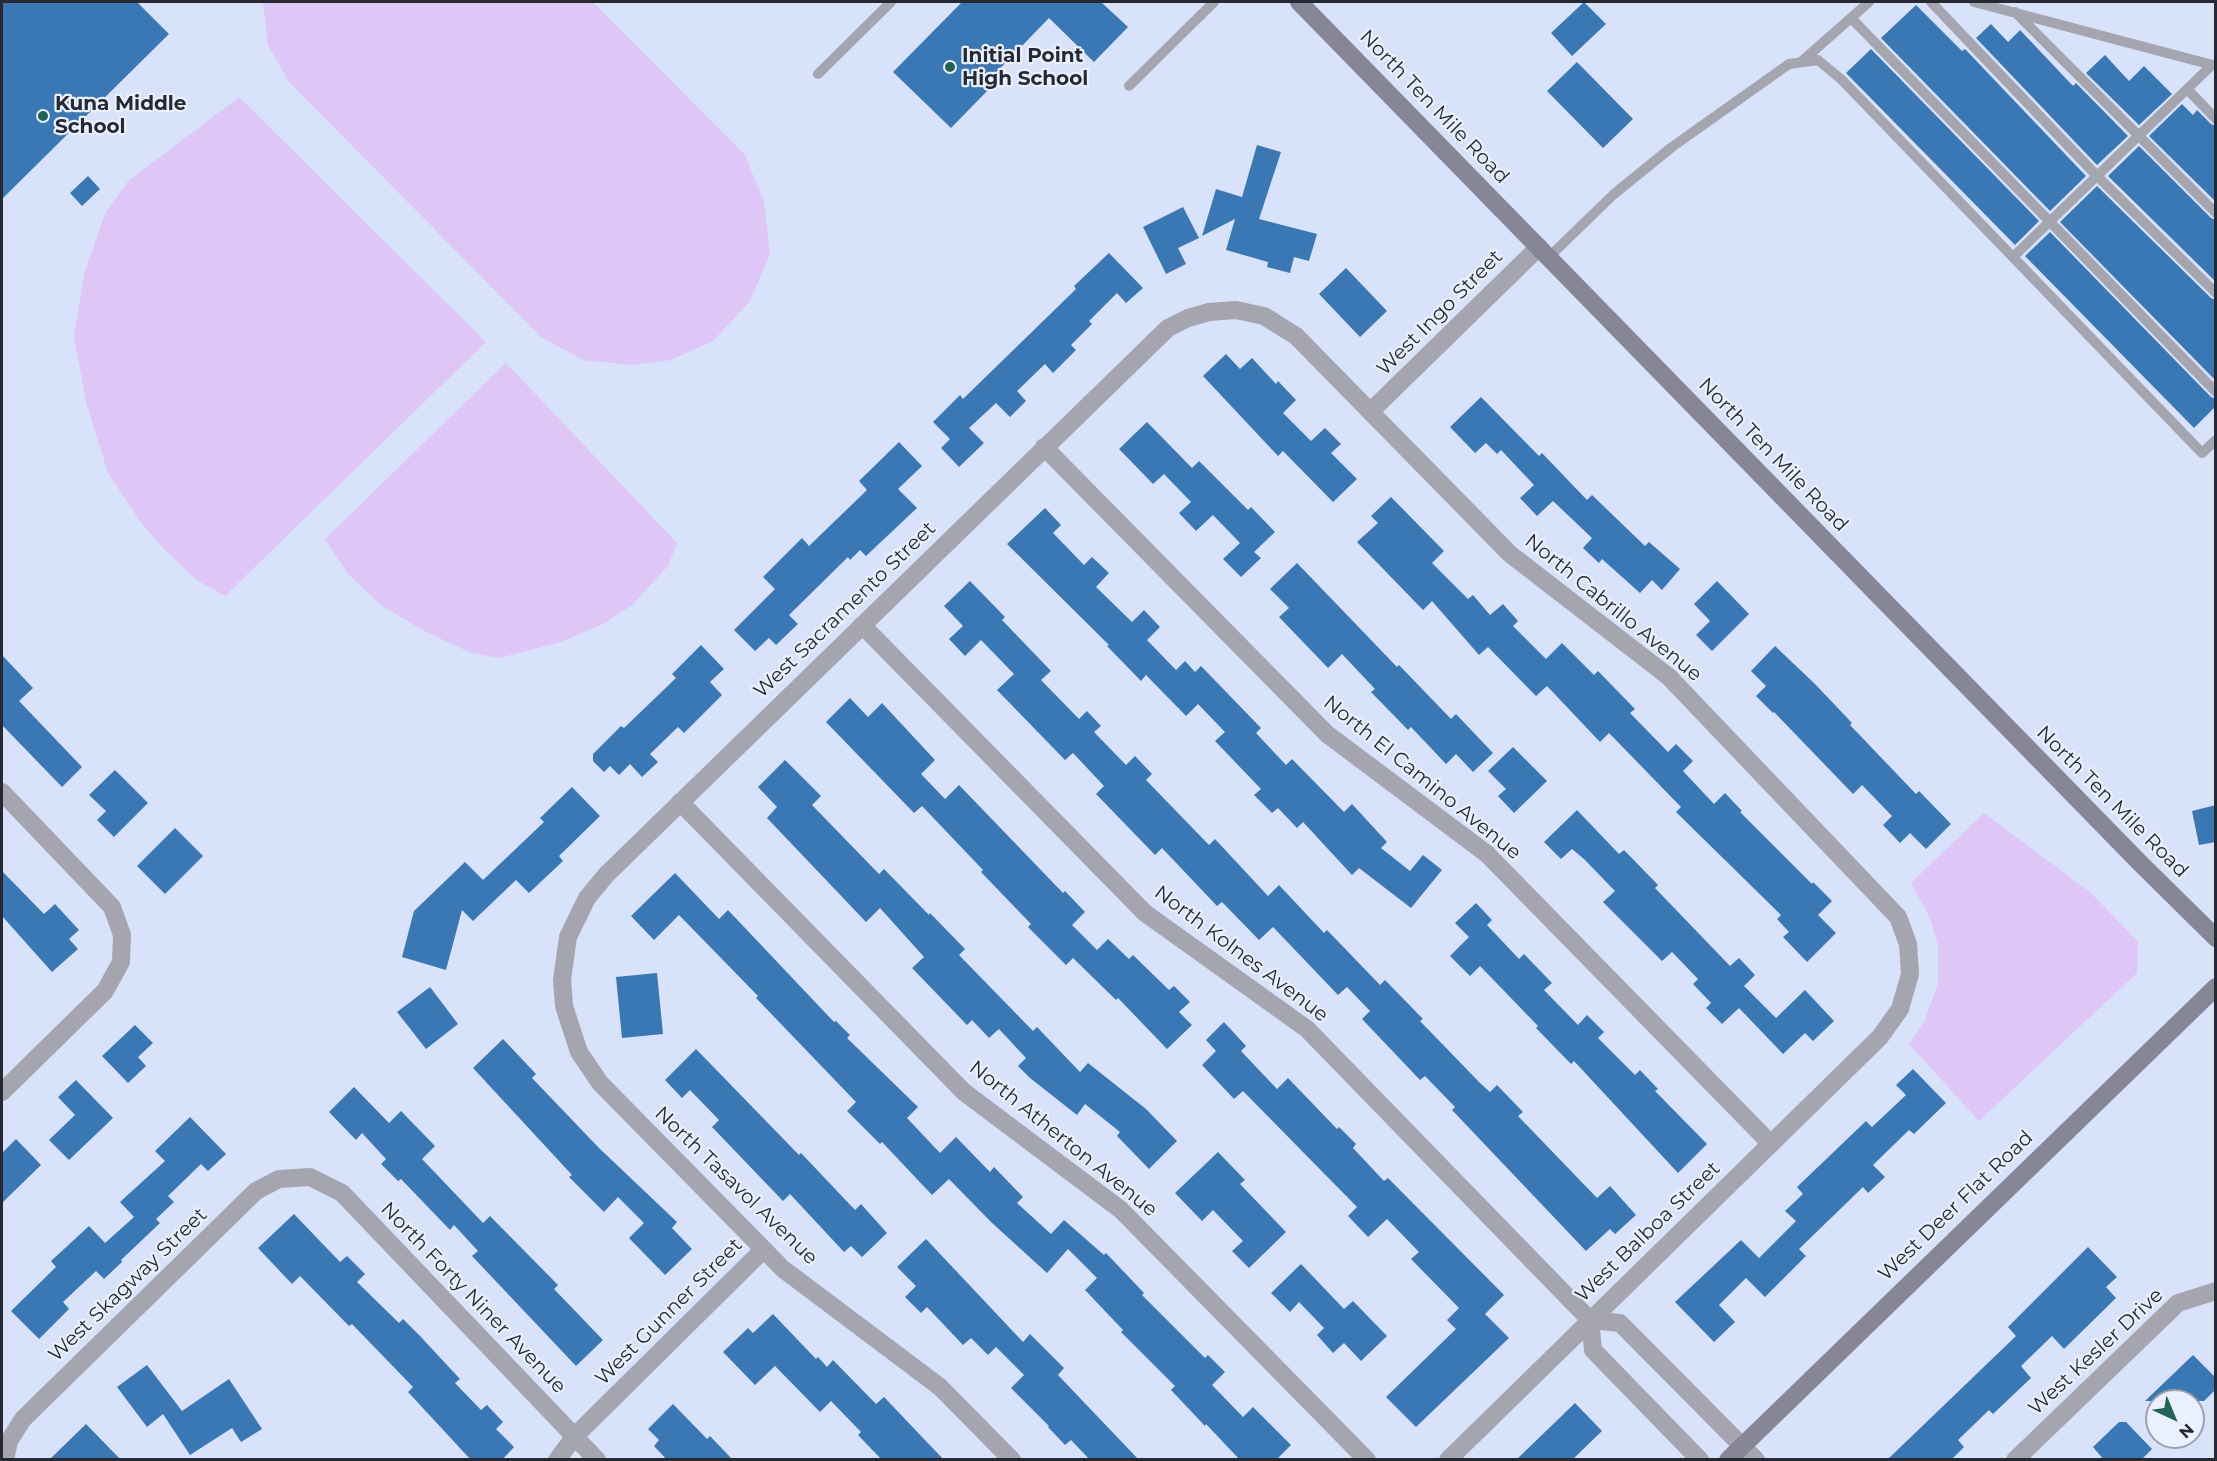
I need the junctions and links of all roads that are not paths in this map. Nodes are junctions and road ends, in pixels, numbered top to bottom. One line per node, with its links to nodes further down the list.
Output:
1 (891, 2): 11 (lane)
2 (1214, 2): 12 (lane)
3 (1299, 2): 19 (main road, North Ten Mile Road)
4 (1869, 2): 8 (lane)
5 (1931, 2): 16 (lane)
6 (1974, 2): 7 (lane)
7 (2015, 12): 10 (lane); 15 (lane)
8 (1851, 18): 9 (lane); 18 (lane)
9 (1801, 62): 19 (lane); 20 (lane)
10 (2214, 65): 13 (lane)
11 (818, 74)
12 (1129, 86)
13 (2187, 89): 14 (lane); 15 (lane)
14 (2216, 119)
15 (2139, 135): 16 (lane); 17 (lane)
16 (2097, 176): 18 (lane); 21 (lane)
17 (2216, 213)
18 (2050, 221): 20 (lane); 23 (lane)
19 (1544, 252): 24 (street, West Ingo Street); 30 (main road, North Ten Mile Road)
20 (2013, 257): 25 (lane)
21 (2216, 293)
22 (1209, 312): 24 (street, North Cabrillo Avenue); 26 (street, West Sacramento Street)
23 (2216, 392)
24 (1371, 411): 33 (street, North Cabrillo Avenue)
25 (2216, 440)
26 (1044, 447): 27 (street, West Sacramento Street); 35 (street, North El Camino Avenue)
27 (862, 625): 29 (street, West Sacramento Street); 39 (street, North Kolnes Avenue)
28 (2, 792): 34 (street)
29 (680, 802): 31 (street, West Sacramento Street); 46 (street, North Atherton Avenue)
30 (2216, 938)
31 (562, 980): 37 (street, North Tasavol Avenue)
32 (2216, 987): 41 (main road, West Deer Flat Road)
33 (1880, 1037): 35 (street, West Balboa Street)
34 (2, 1092)
35 (1771, 1144): 39 (street, West Balboa Street)
36 (310, 1177): 40 (street, North Forty Niner Avenue); 42 (street, West Skagway Street)
37 (764, 1250): 40 (street, West Gunner Street); 45 (street, North Tasavol Avenue)
38 (2216, 1291): 51 (street, West Kesler Drive)
39 (1590, 1320): 41 (street); 47 (street, West Balboa Street); 48 (street)
40 (574, 1437): 43 (street, West Gunner Street); 44 (street, North Forty Niner Avenue)
41 (1742, 1445): 49 (main road, West Deer Flat Road); 50 (street)
42 (5, 1460)
43 (557, 1460)
44 (597, 1460)
45 (1012, 1460)
46 (1367, 1460)
47 (1448, 1460)
48 (1700, 1460)
49 (1728, 1460)
50 (1756, 1460)
51 (2015, 1460)

